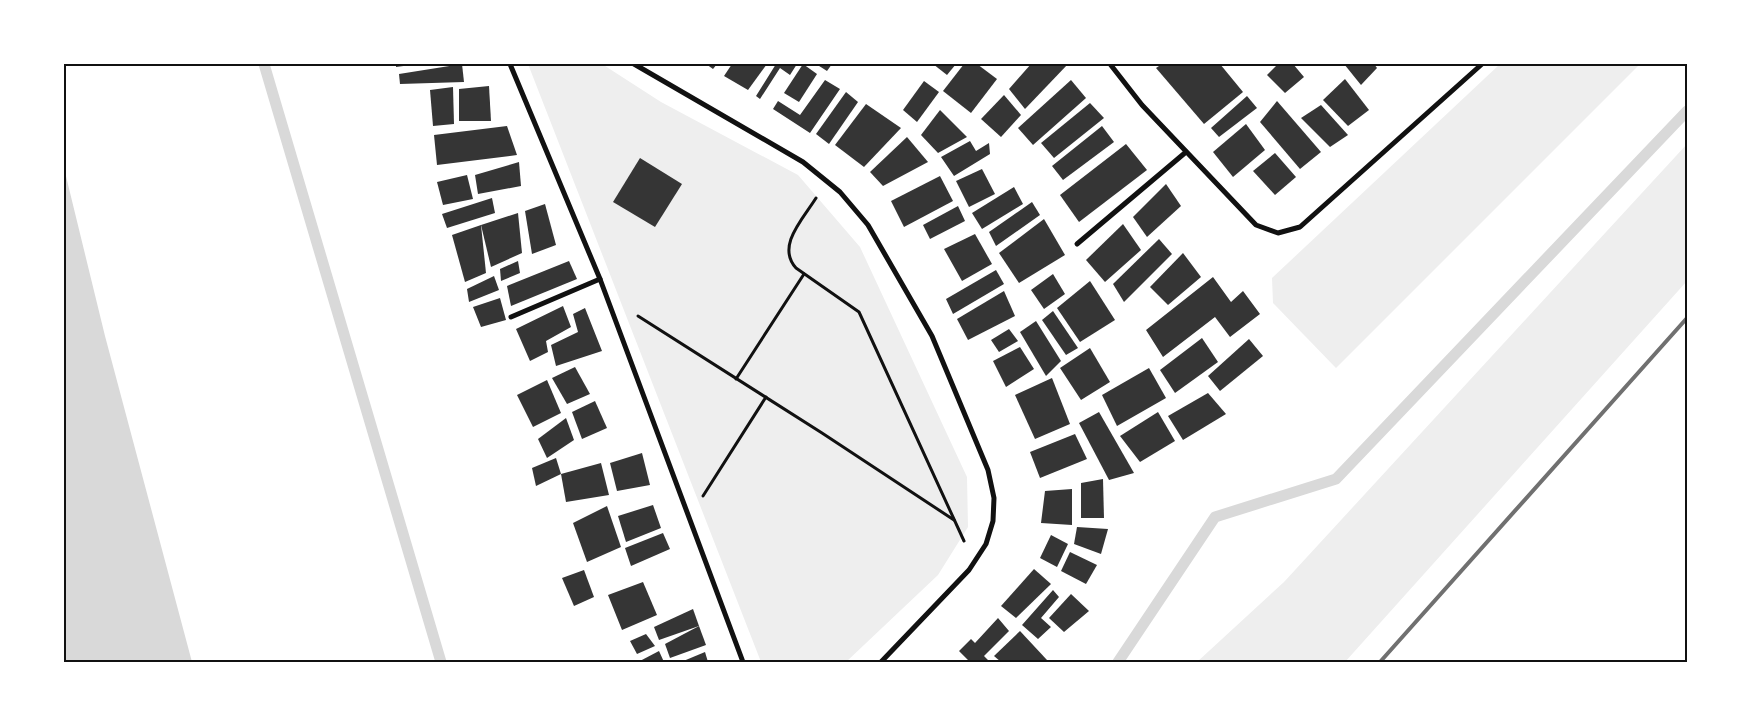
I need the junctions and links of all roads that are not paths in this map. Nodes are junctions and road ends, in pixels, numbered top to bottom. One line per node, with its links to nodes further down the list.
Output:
1 (510, 64): 7 (street)
2 (634, 64): 10 (street)
3 (1111, 64): 5 (street)
4 (1482, 64): 5 (street)
5 (1186, 152): 6 (street)
6 (1077, 244)
7 (600, 280): 8 (street); 9 (street)
8 (511, 317)
9 (743, 662)
10 (881, 662)

